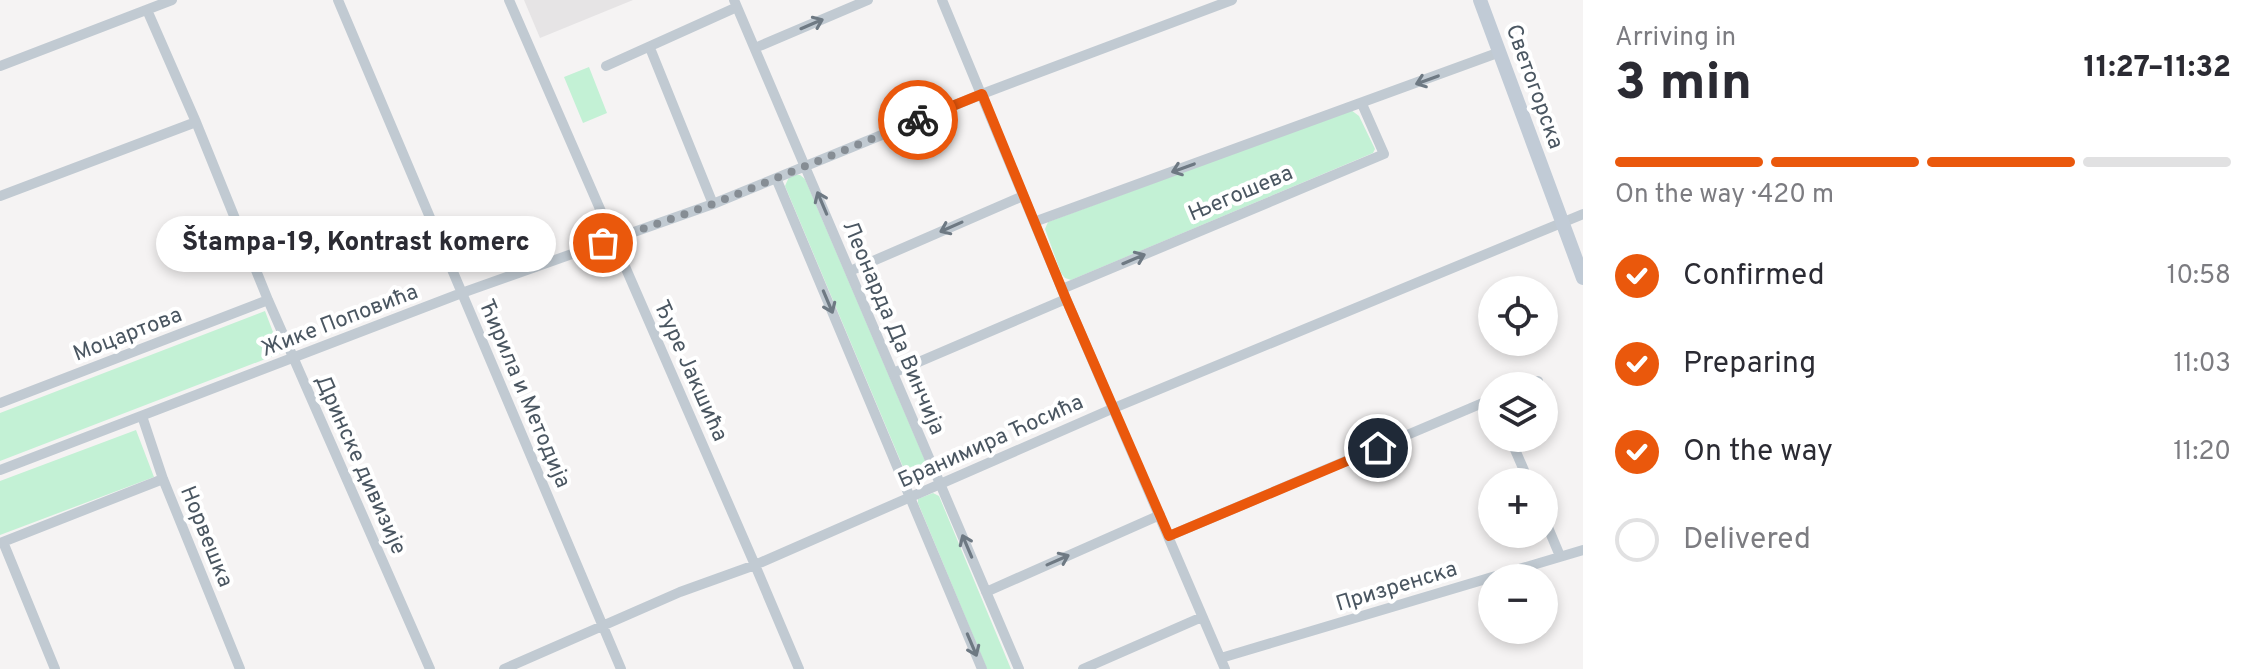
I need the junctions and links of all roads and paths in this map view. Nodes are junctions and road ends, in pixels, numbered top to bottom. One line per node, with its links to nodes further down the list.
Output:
1 (172, 0): 9 (street)
2 (338, 0): 29 (street, Ћирила и Методија)
3 (509, 0): 26 (street, Ђуре Јакшића)
4 (868, 0): 11 (street, one-way to 4)
5 (942, 0): 15 (street)
6 (1232, 0): 15 (street, Жике Поповића)
7 (1480, 0): 12 (street, Светогорска)
8 (736, 4): 10 (street); 11 (street, Леонарда Да Винчија)
9 (147, 10): 13 (street); 17 (street, Дринске дивизије)
10 (650, 48): 14 (street); 22 (street)
11 (755, 48): 18 (street, Леонарда Да Винчија)
12 (1500, 52): 16 (street, Његошева, one-way to 16); 25 (street, Светогорска)
13 (0, 66)
14 (606, 66)
15 (982, 94): 18 (street, Жике Поповића); 21 (street)
16 (1362, 104): 24 (street, Његошева, one-way to 24); 30 (street, Његошева, one-way to 16)
17 (196, 122): 20 (street); 31 (street, Дринске дивизије)
18 (806, 166): 19 (street, Жике Поповића); 27 (street, Леонарда Да Винчија, one-way to 18)
19 (776, 178): 22 (street, Жике Поповића); 41 (street, one-way to 41)
20 (0, 196)
21 (1023, 196): 24 (street); 27 (street, one-way to 27)
22 (713, 204): 26 (street, Жике Поповића)
23 (1583, 214): 25 (street, Бранимира Ћосића)
24 (1034, 222): 30 (street)
25 (1562, 222): 28 (street, Светогорска); 36 (street, Бранимира Ћосића)
26 (614, 239): 29 (street, Жике Поповића); 48 (street, Ђуре Јакшића)
27 (850, 271): 33 (street, Леонарда Да Винчија)
28 (1583, 278)
29 (463, 293): 32 (street, Жике Поповића); 51 (street, Ћирила и Методија)
30 (1064, 294): 33 (street); 36 (street)
31 (268, 300): 32 (street, Дринске дивизије); 34 (street, Моцартова)
32 (294, 358): 37 (street, Жике Поповића); 55 (street, Дринске дивизије)
33 (893, 373): 40 (street, Леонарда Да Винчија)
34 (0, 403)
35 (1478, 405): 43 (street)
36 (1114, 408): 40 (street, Бранимира Ћосића); 42 (street)
37 (142, 416): 38 (street, Жике Поповића); 39 (street, Норвешка)
38 (0, 470)
39 (163, 479): 44 (street); 54 (street, Норвешка)
40 (940, 484): 41 (street, Бранимира Ћосића); 49 (street, Леонарда Да Винчија, one-way to 40)
41 (910, 497): 48 (street, Бранимира Ћосића); 59 (street, one-way to 59)
42 (1160, 515): 43 (street); 49 (street, one-way to 42)
43 (1169, 536): 50 (street)
44 (1, 542): 53 (street)
45 (1557, 548): 47 (street)
46 (1583, 550): 47 (street, Призренска)
47 (1560, 556): 52 (street, Призренска)
48 (755, 565): 51 (street, Бранимира Ћосића); 58 (street, Ђуре Јакшића)
49 (986, 592): 60 (street, Леонарда Да Винчија)
50 (1202, 617): 52 (street); 61 (street)
51 (604, 627): 56 (street, Бранимира Ћосића); 57 (street, Ћирила и Методија)
52 (1223, 664)
53 (55, 669)
54 (240, 669)
55 (430, 669)
56 (504, 669)
57 (621, 669)
58 (799, 669)
59 (982, 669)
60 (1019, 669)
61 (1083, 669)

